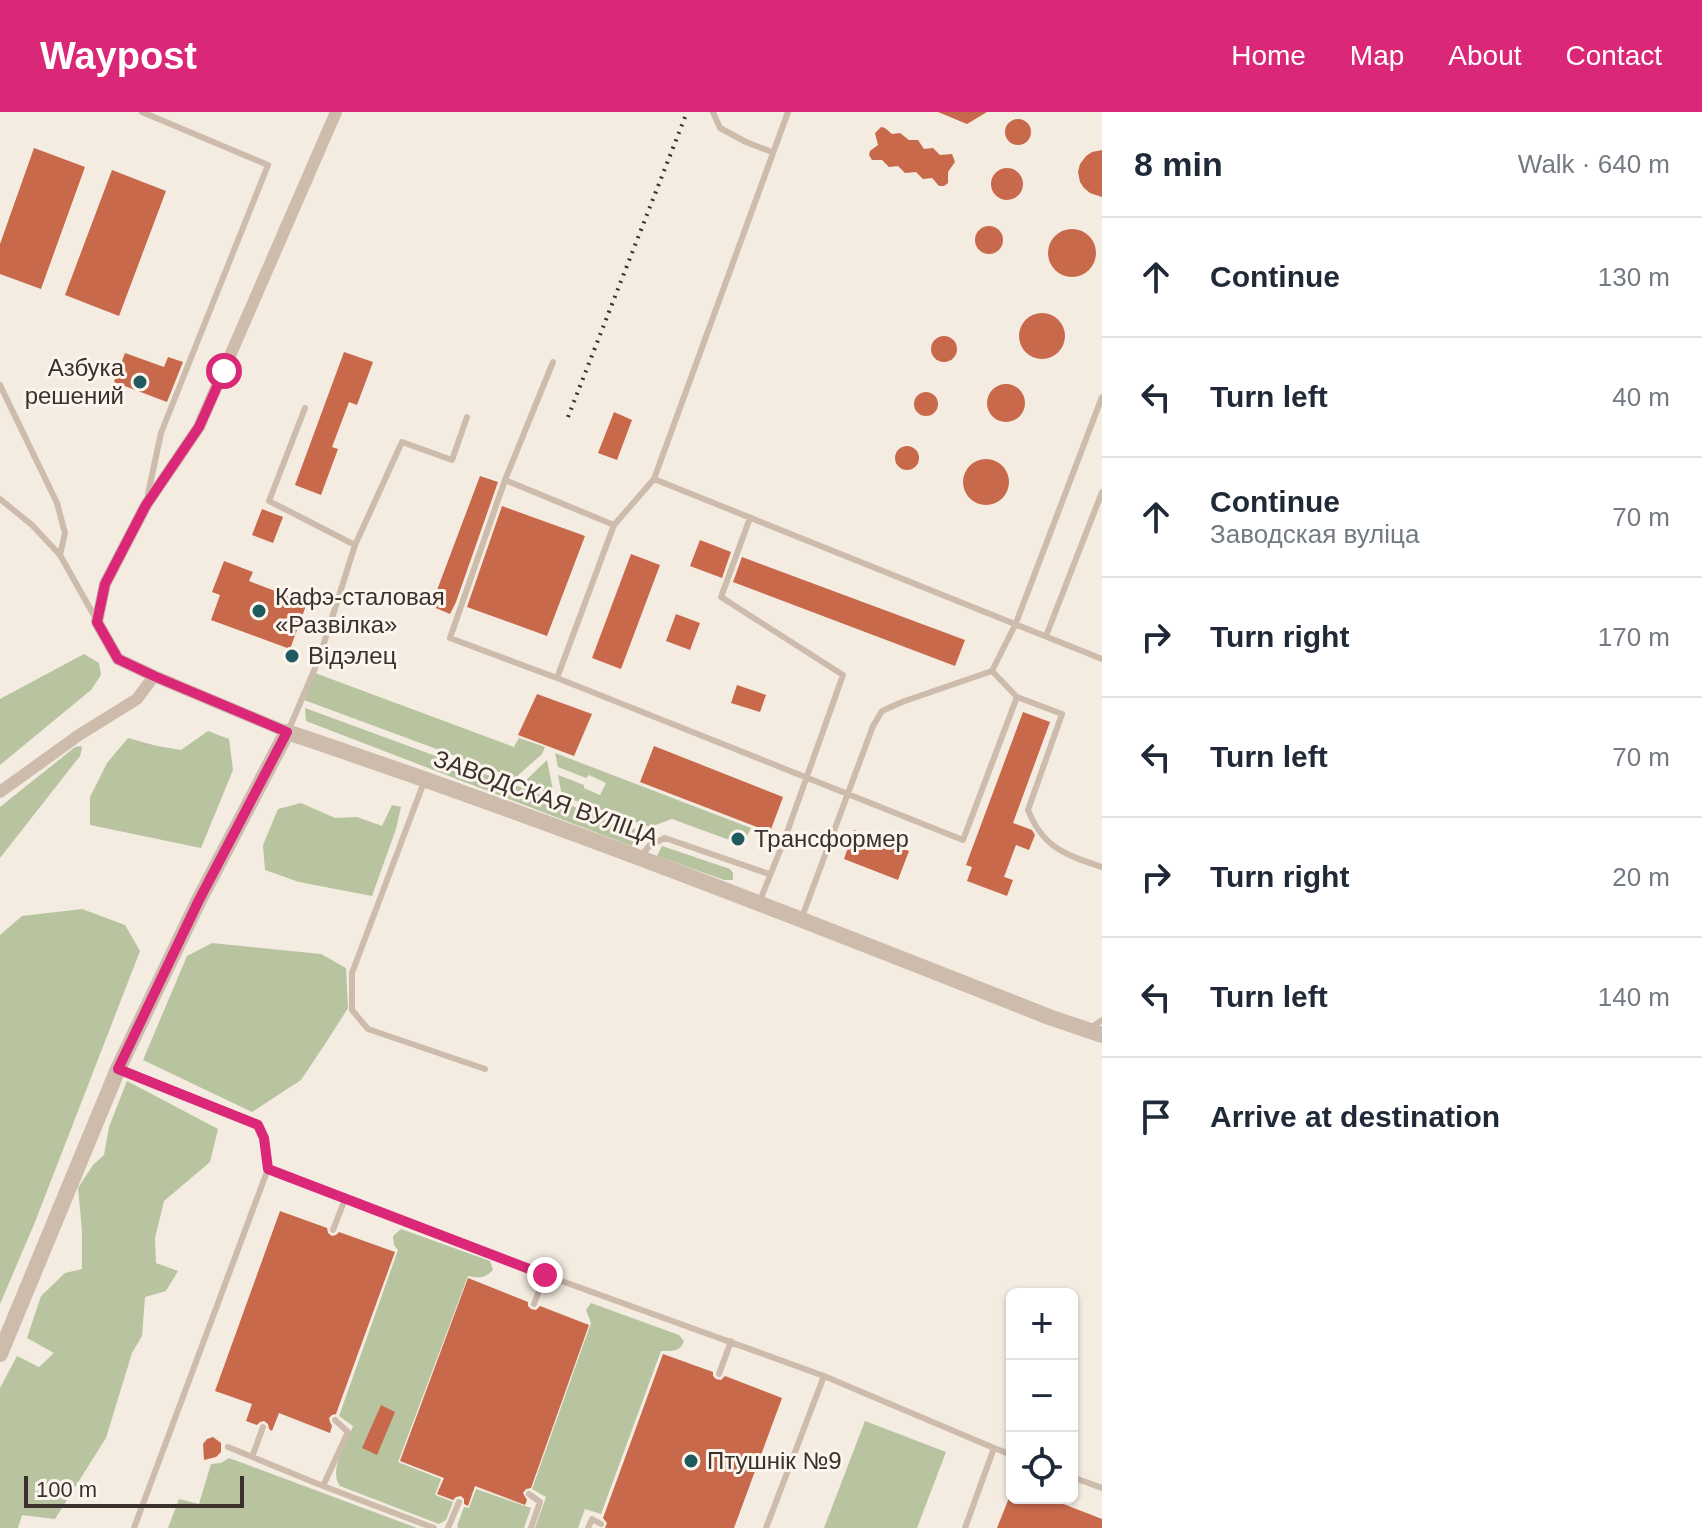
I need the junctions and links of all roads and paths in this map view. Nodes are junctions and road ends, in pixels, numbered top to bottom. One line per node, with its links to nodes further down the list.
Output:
1 (142, 112): 15 (lane)
2 (336, 112): 15 (street)
3 (713, 112): 5 (lane)
4 (788, 112): 5 (lane)
5 (772, 152): 11 (lane)
6 (553, 362): 12 (lane)
7 (0, 385): 19 (lane)
8 (1102, 397): 21 (lane)
9 (305, 408): 18 (lane)
10 (467, 417): 18 (lane)
11 (654, 479): 16 (lane); 17 (lane)
12 (505, 480): 17 (lane); 26 (lane)
13 (1102, 492): 22 (lane)
14 (0, 499): 19 (lane)
15 (146, 505): 20 (street)
16 (750, 518): 21 (lane); 30 (lane)
17 (614, 525): 26 (lane)
18 (355, 545): 28 (lane)
19 (60, 555): 20 (lane)
20 (97, 622): 25 (street, ЗАВОДСКАЯ ВУЛІЦА)
21 (1016, 623): 22 (lane); 24 (lane)
22 (1046, 636): 23 (lane)
23 (1102, 659)
24 (992, 671): 27 (lane); 32 (lane)
25 (154, 676): 28 (street, ЗАВОДСКАЯ ВУЛІЦА); 31 (street)
26 (557, 678): 30 (lane)
27 (1017, 697): 32 (lane); 34 (lane)
28 (287, 732): 29 (street, ЗАВОДСКАЯ ВУЛІЦА); 39 (street)
29 (426, 778): 33 (street, ЗАВОДСКАЯ ВУЛІЦА); 40 (lane)
30 (807, 778): 32 (lane); 35 (lane)
31 (0, 792)
32 (848, 794): 37 (lane)
33 (639, 859): 35 (lane); 36 (street, ЗАВОДСКАЯ ВУЛІЦА)
34 (1102, 867)
35 (769, 874): 36 (lane)
36 (758, 903): 37 (street, ЗАВОДСКАЯ ВУЛІЦА)
37 (801, 920): 38 (street, ЗАВОДСКАЯ ВУЛІЦА)
38 (1097, 1028)
39 (118, 1069): 41 (lane); 47 (street)
40 (485, 1069)
41 (268, 1169): 42 (lane); 62 (lane)
42 (345, 1199): 43 (lane); 44 (lane)
43 (333, 1230)
44 (545, 1275): 45 (lane); 46 (lane)
45 (534, 1304)
46 (731, 1341): 48 (lane); 49 (lane)
47 (0, 1354)
48 (719, 1374)
49 (824, 1376): 53 (lane); 67 (lane)
50 (335, 1420): 57 (lane)
51 (263, 1427): 55 (lane)
52 (228, 1447): 55 (lane)
53 (994, 1448): 54 (lane); 68 (lane)
54 (1006, 1453)
55 (252, 1457): 57 (lane)
56 (1078, 1479): 58 (lane)
57 (323, 1486): 63 (lane)
58 (1102, 1488)
59 (529, 1494): 65 (lane)
60 (459, 1502): 64 (lane)
61 (601, 1524): 66 (lane)
62 (134, 1528)
63 (434, 1528)
64 (448, 1528)
65 (531, 1528)
66 (588, 1528)
67 (766, 1528)
68 (965, 1528)

